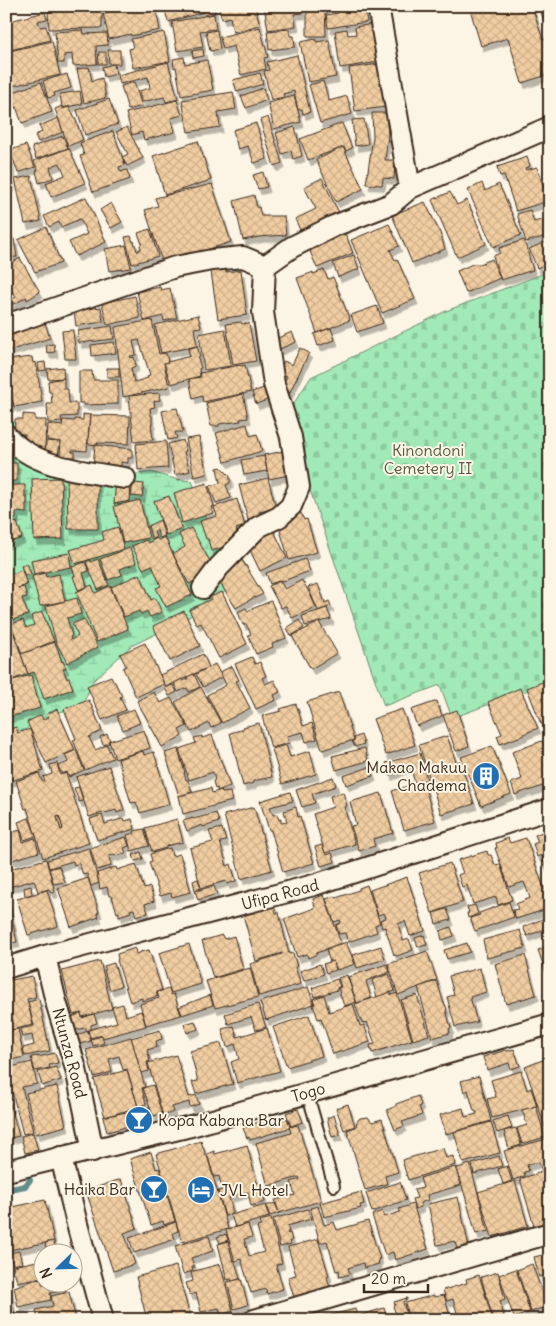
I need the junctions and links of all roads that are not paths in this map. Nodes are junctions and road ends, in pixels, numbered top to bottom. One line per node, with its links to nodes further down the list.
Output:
1 (378, 6): 3 (street)
2 (550, 127): 3 (street)
3 (410, 188): 4 (street)
4 (265, 266): 5 (street); 8 (street)
5 (6, 325)
6 (6, 435): 7 (street)
7 (125, 478)
8 (203, 588)
9 (550, 809): 10 (street, Ufipa Road)
10 (45, 956): 11 (street, Ufipa Road); 14 (street, Ntunza Road)
11 (6, 968)
12 (550, 1024): 13 (street, Togo)
13 (307, 1092): 14 (street, Togo); 17 (lane)
14 (93, 1151): 15 (street, Togo)
15 (61, 1157): 16 (street, Togo); 19 (street)
16 (6, 1171)
17 (334, 1186)
18 (550, 1233): 20 (street)
19 (103, 1320)
20 (254, 1320)

